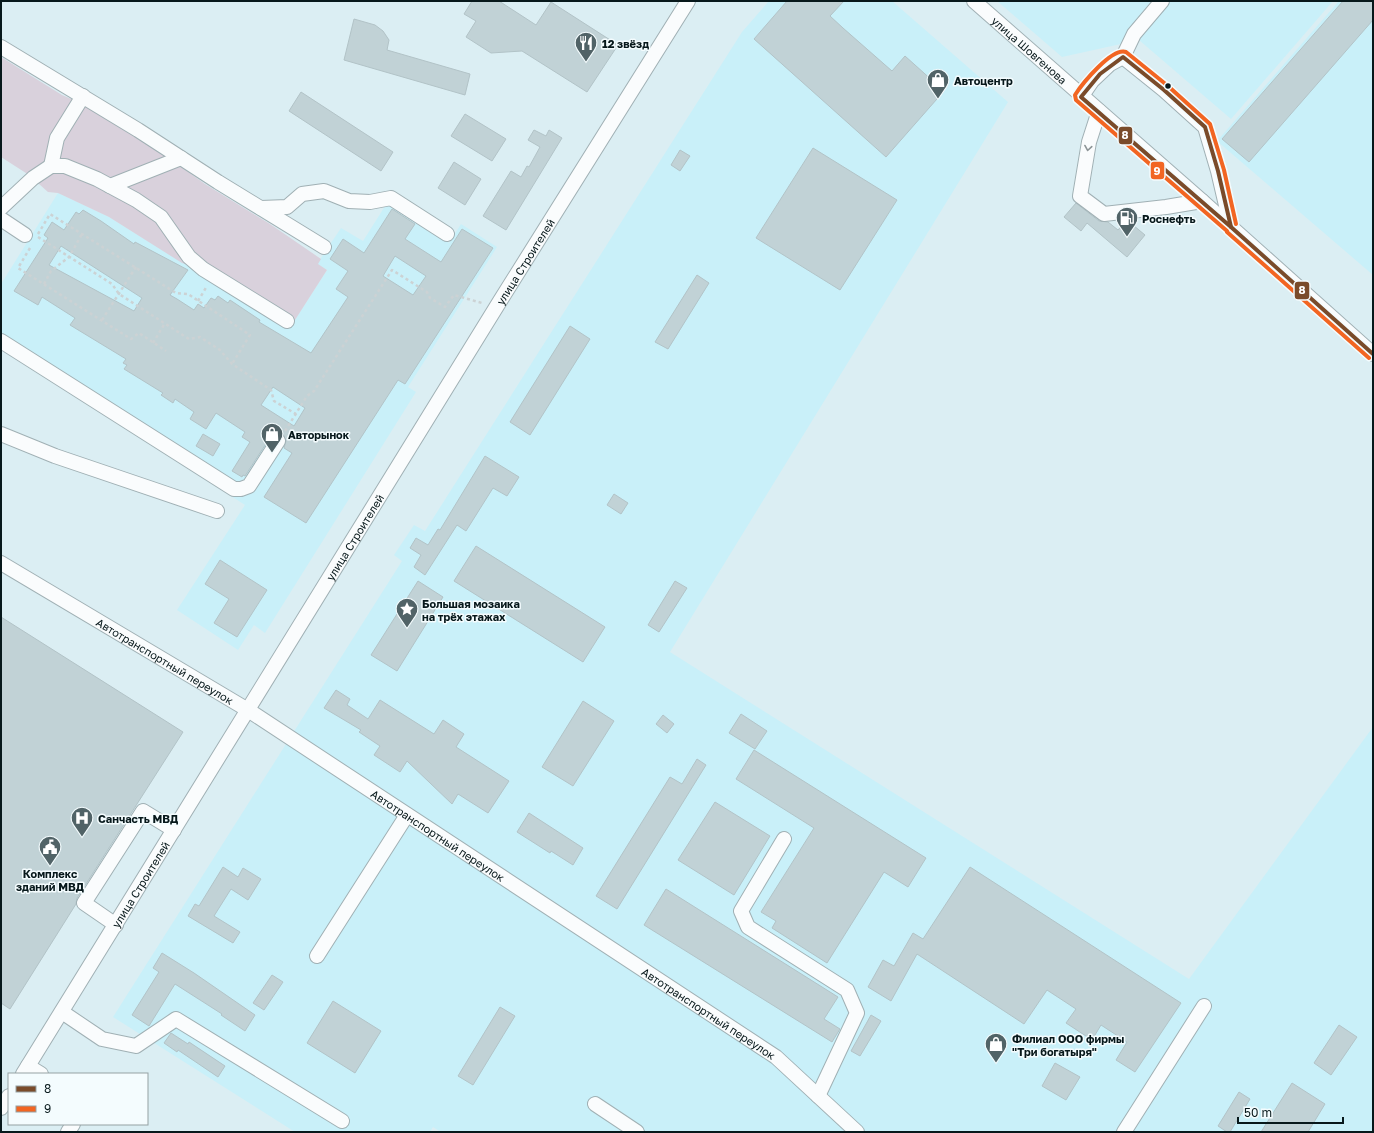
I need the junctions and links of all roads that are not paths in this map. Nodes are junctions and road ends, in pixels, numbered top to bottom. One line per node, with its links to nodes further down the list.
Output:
1 (688, 1): 27 (street, улица Строителей)
2 (974, 1): 7 (street, улица Шовгенова)
3 (1162, 1): 5 (street)
4 (1, 47): 6 (street)
5 (1123, 58): 7 (street); 16 (street)
6 (82, 96): 9 (street); 10 (street)
7 (1081, 97): 8 (street, улица Шовгенова)
8 (1099, 111): 12 (street, улица Шовгенова); 12 (street, one-way to 12)
9 (181, 158): 11 (street); 14 (street)
10 (51, 166): 11 (street); 13 (street)
11 (110, 186): 20 (street)
12 (1202, 201): 16 (street, улица Шовгенова)
13 (1, 208)
14 (260, 208): 17 (street); 19 (street)
15 (1, 220): 18 (street)
16 (1230, 227): 22 (street, улица Шовгенова)
17 (447, 234)
18 (29, 239)
19 (324, 247)
20 (288, 321)
21 (1, 340): 24 (street)
22 (1373, 354)
23 (1, 434): 25 (street)
24 (278, 441)
25 (216, 511)
26 (1, 563): 27 (street, Автотранспортный переулок)
27 (248, 710): 28 (street, Автотранспортный переулок); 29 (street, улица Строителей)
28 (407, 815): 32 (street); 37 (street, Автотранспортный переулок)
29 (174, 830): 31 (street, улица Строителей); 31 (street)
30 (784, 839): 37 (street)
31 (116, 925): 34 (street, улица Строителей)
32 (317, 956)
33 (1204, 1006): 44 (street)
34 (62, 1012): 35 (street, улица Строителей); 41 (street)
35 (25, 1070): 36 (street)
36 (38, 1073)
37 (818, 1096): 43 (street, Автотранспортный переулок)
38 (8, 1098): 40 (street)
39 (595, 1104): 42 (street)
40 (1, 1108)
41 (342, 1120)
42 (637, 1132)
43 (857, 1132)
44 (1124, 1132)

